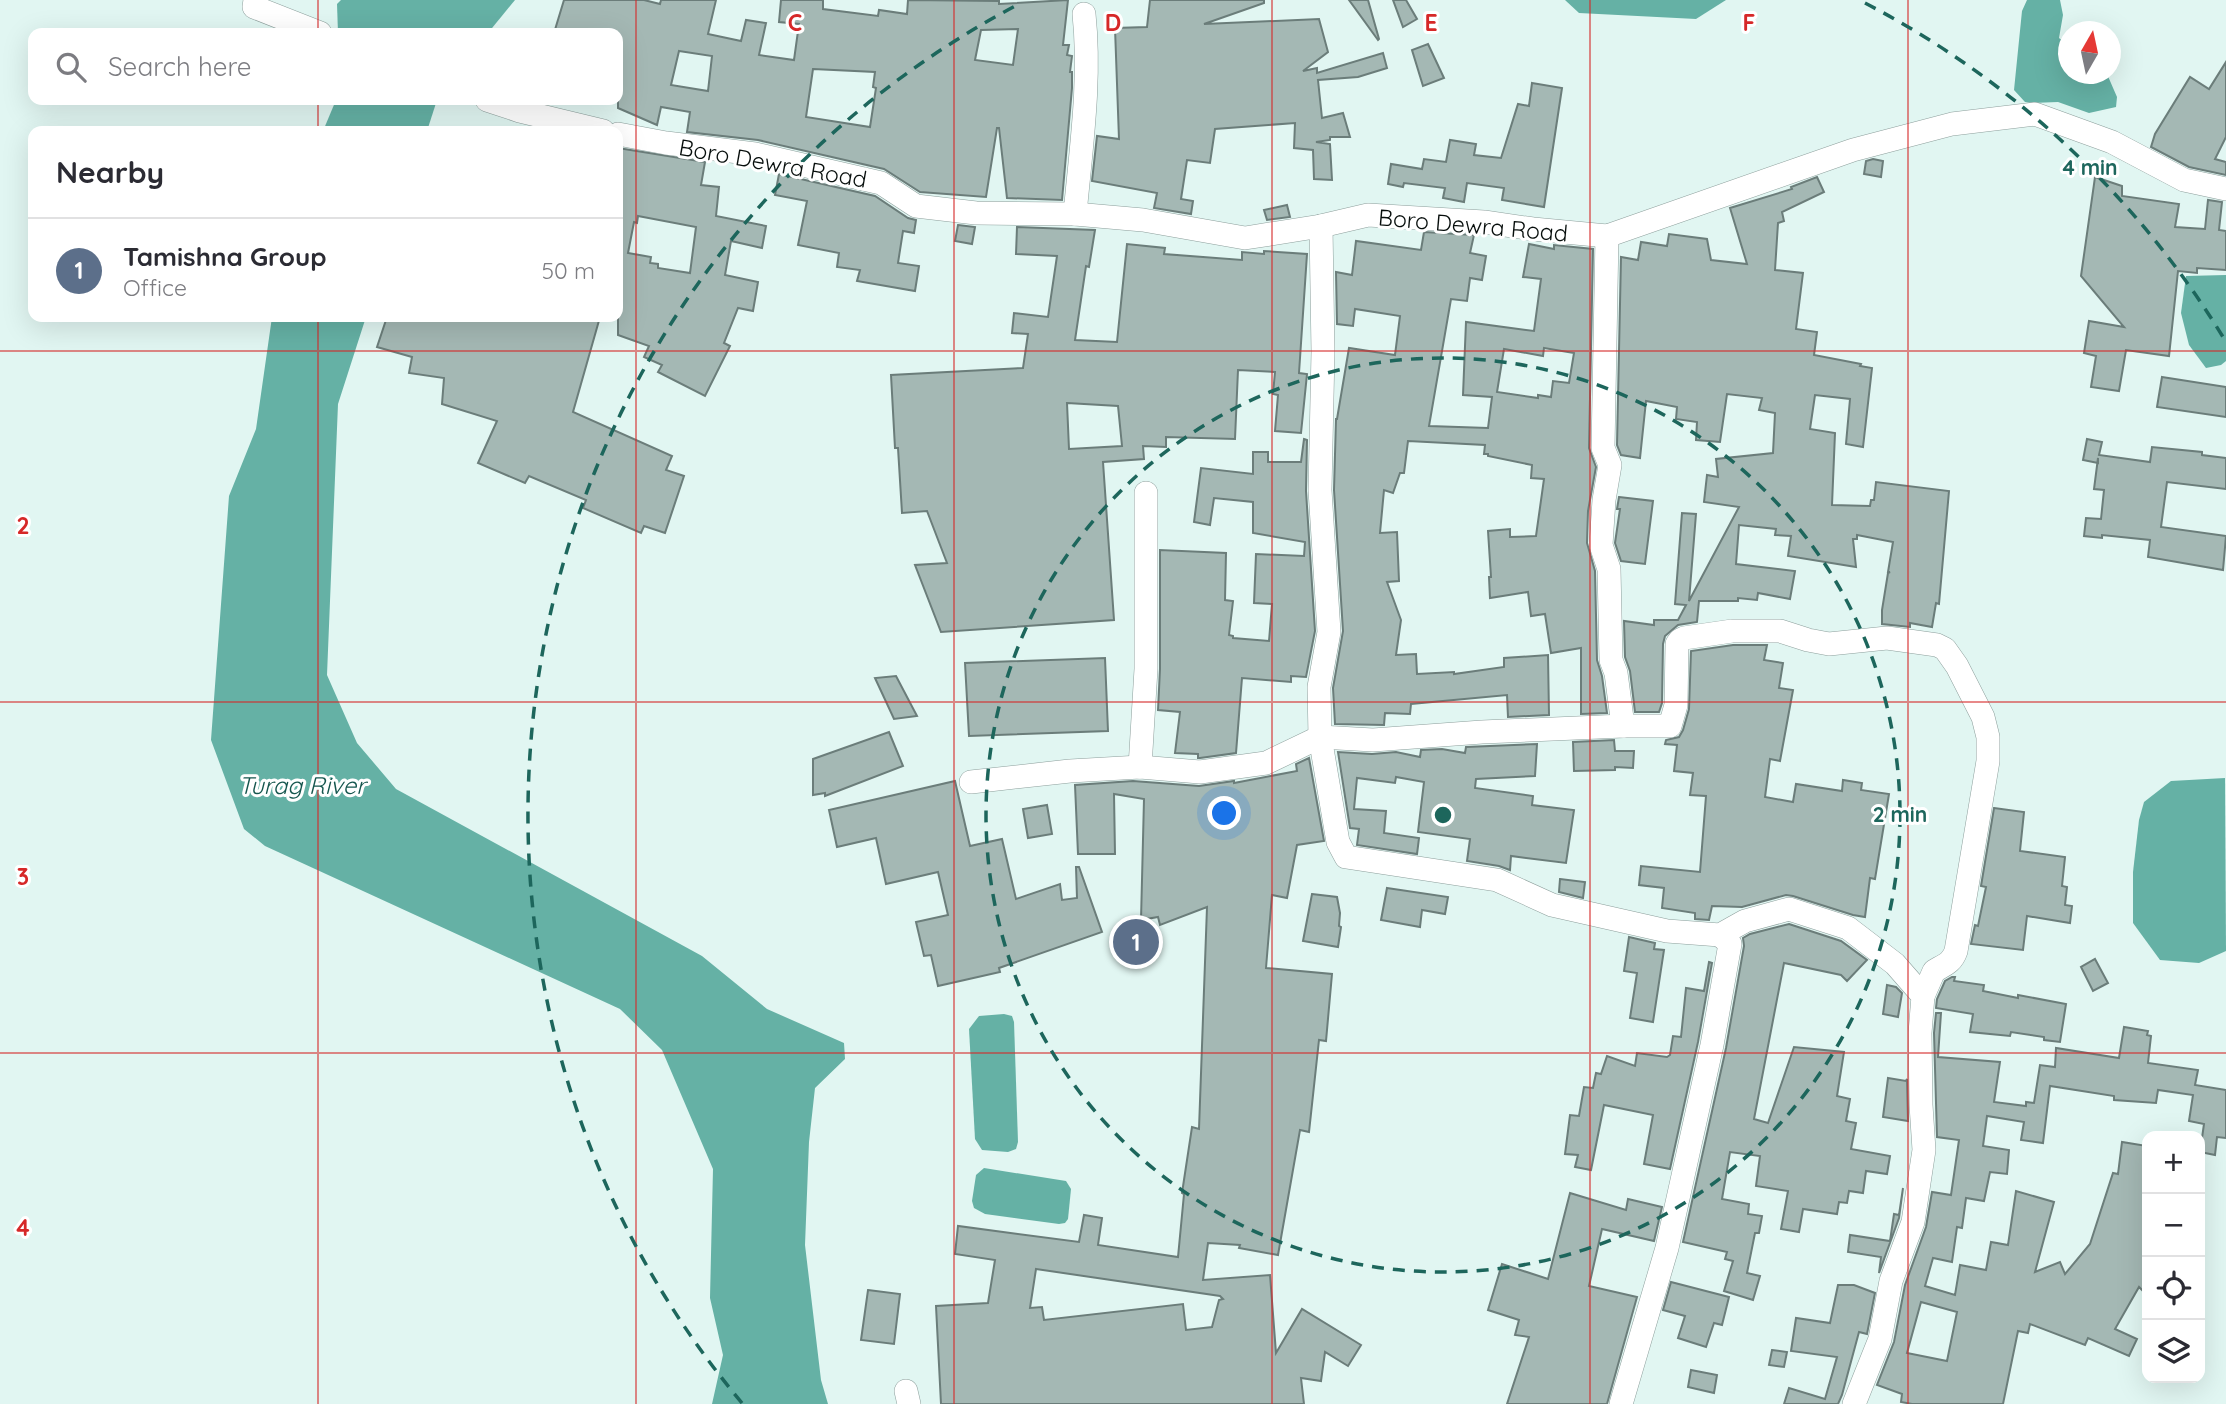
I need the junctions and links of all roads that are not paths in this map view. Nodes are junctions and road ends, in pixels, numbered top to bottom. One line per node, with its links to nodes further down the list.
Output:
1 (255, 0): 3 (street)
2 (1084, 14): 8 (street)
3 (305, 28)
4 (502, 105): 5 (street)
5 (582, 126)
6 (623, 135): 8 (street, Boro Dewra Road)
7 (2226, 189): 10 (street, Boro Dewra Road)
8 (1075, 214): 9 (street, Boro Dewra Road)
9 (1321, 226): 10 (street, Boro Dewra Road); 13 (street)
10 (1606, 236): 12 (street)
11 (1146, 493): 14 (street)
12 (1623, 726): 13 (street); 17 (street)
13 (1320, 737): 14 (street); 16 (street)
14 (1140, 767): 15 (street)
15 (971, 782)
16 (1720, 935): 17 (street); 18 (street)
17 (1923, 996): 19 (street)
18 (1621, 1404)
19 (1854, 1404)

